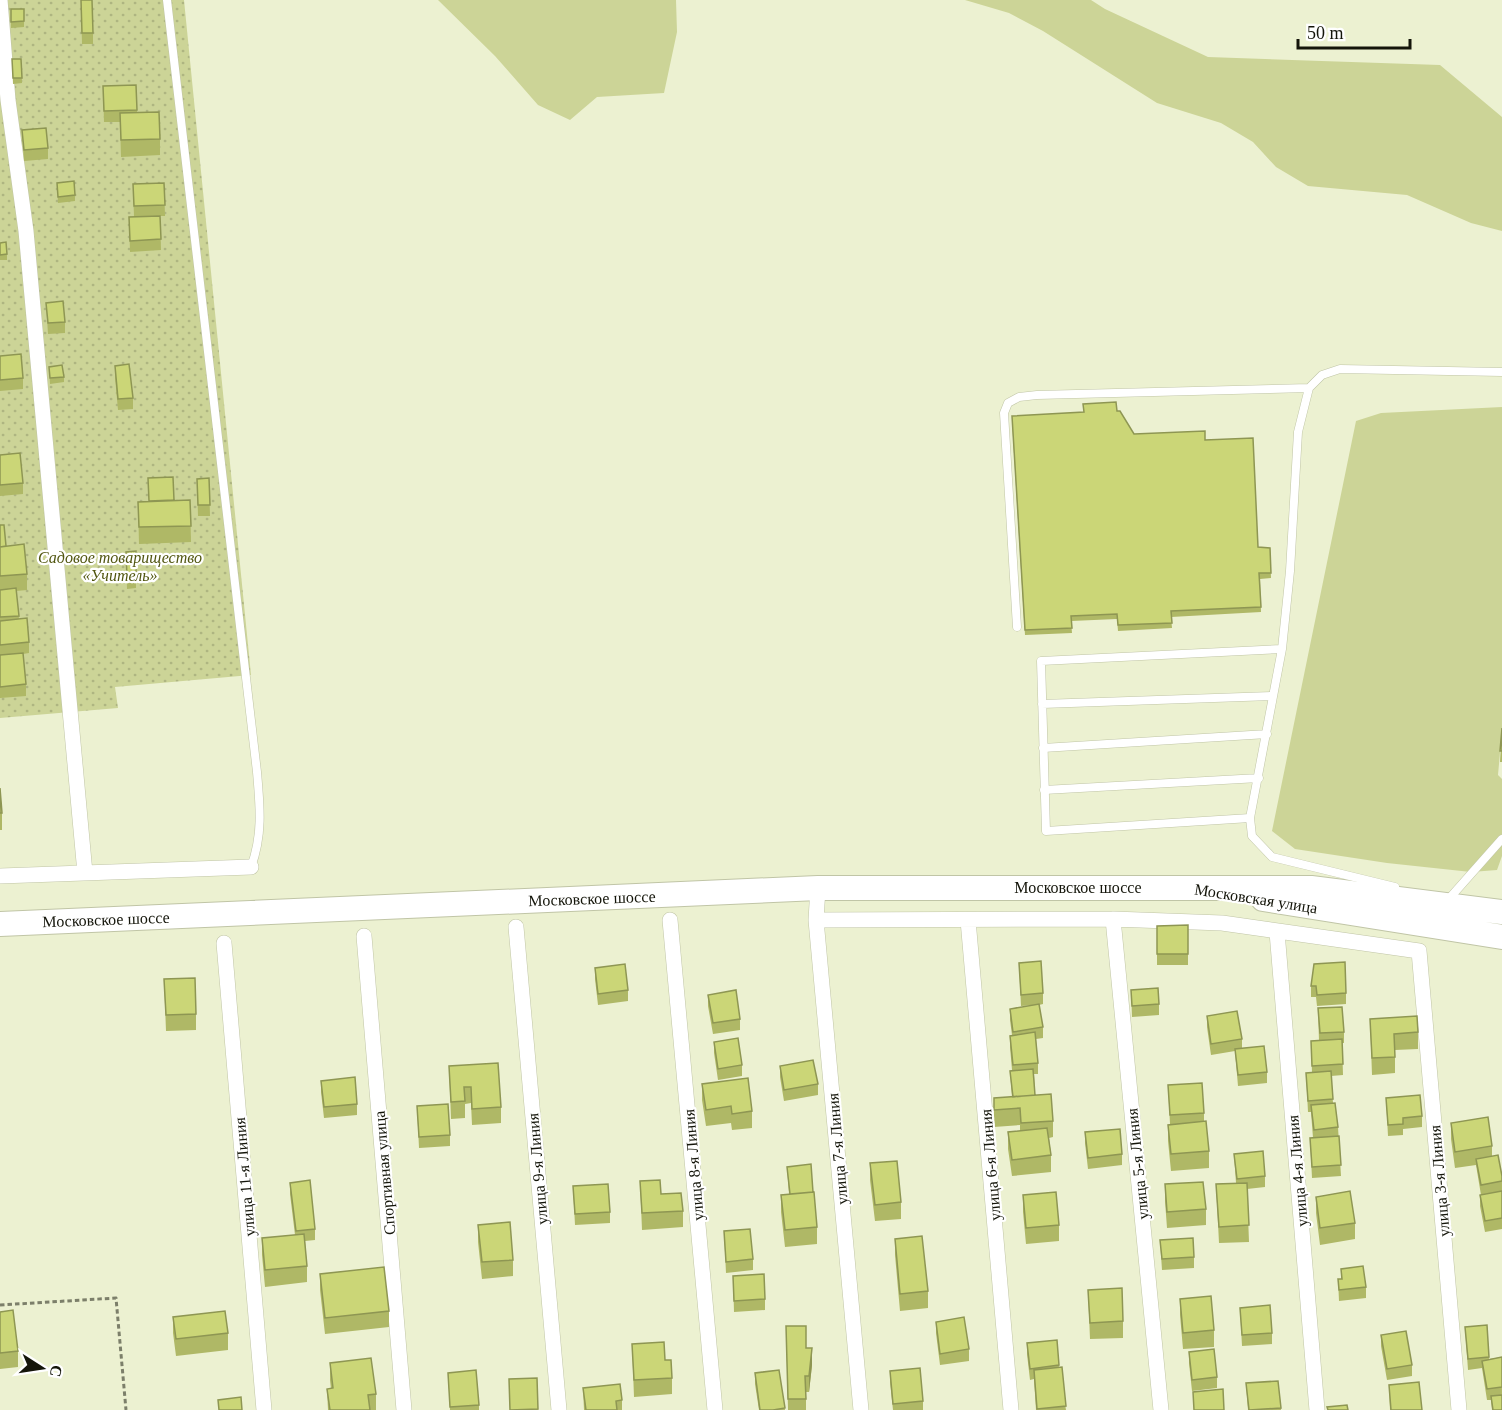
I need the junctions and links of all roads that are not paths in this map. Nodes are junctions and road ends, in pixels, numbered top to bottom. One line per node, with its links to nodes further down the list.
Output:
1 (0, 0): 16 (street)
2 (167, 0): 15 (lane)
3 (1502, 372): 4 (lane)
4 (1309, 388): 5 (lane); 6 (lane)
5 (1017, 627)
6 (1282, 649): 7 (lane); 8 (lane)
7 (1273, 696): 8 (lane); 9 (lane)
8 (1042, 704): 10 (lane)
9 (1267, 734): 10 (lane); 11 (lane)
10 (1043, 748): 12 (lane)
11 (1259, 778): 12 (lane); 13 (lane)
12 (1044, 790): 13 (lane)
13 (1250, 818): 20 (lane)
14 (1502, 839): 21 (lane)
15 (251, 867): 16 (street)
16 (85, 873): 17 (street)
17 (0, 876)
18 (1184, 886): 19 (highway, Московское шоссе); 20 (highway, Московская улица); 31 (highway, Московская улица)
19 (818, 888): 25 (street, улица 7-я Линия); 27 (highway, Московское шоссе)
20 (1385, 892): 21 (highway, Московская улица)
21 (1444, 905): 22 (highway, Московская улица)
22 (1502, 912)
23 (1113, 919): 26 (street); 29 (street); 39 (street, улица 5-я Линия)
24 (670, 920): 36 (street, улица 8-я Линия)
25 (816, 920): 26 (street); 37 (street, улица 7-я Линия)
26 (968, 920): 38 (street, улица 6-я Линия)
27 (0, 924)
28 (516, 927): 35 (street, улица 9-я Линия)
29 (1277, 932): 40 (street, улица 4-я Линия); 41 (street, улица 3-я Линия)
30 (364, 936): 34 (street, Спортивная улица)
31 (1502, 937)
32 (224, 943): 33 (street, улица 11-я Линия)
33 (264, 1410)
34 (404, 1410)
35 (559, 1410)
36 (715, 1410)
37 (861, 1410)
38 (1011, 1410)
39 (1161, 1410)
40 (1317, 1410)
41 (1459, 1410)

